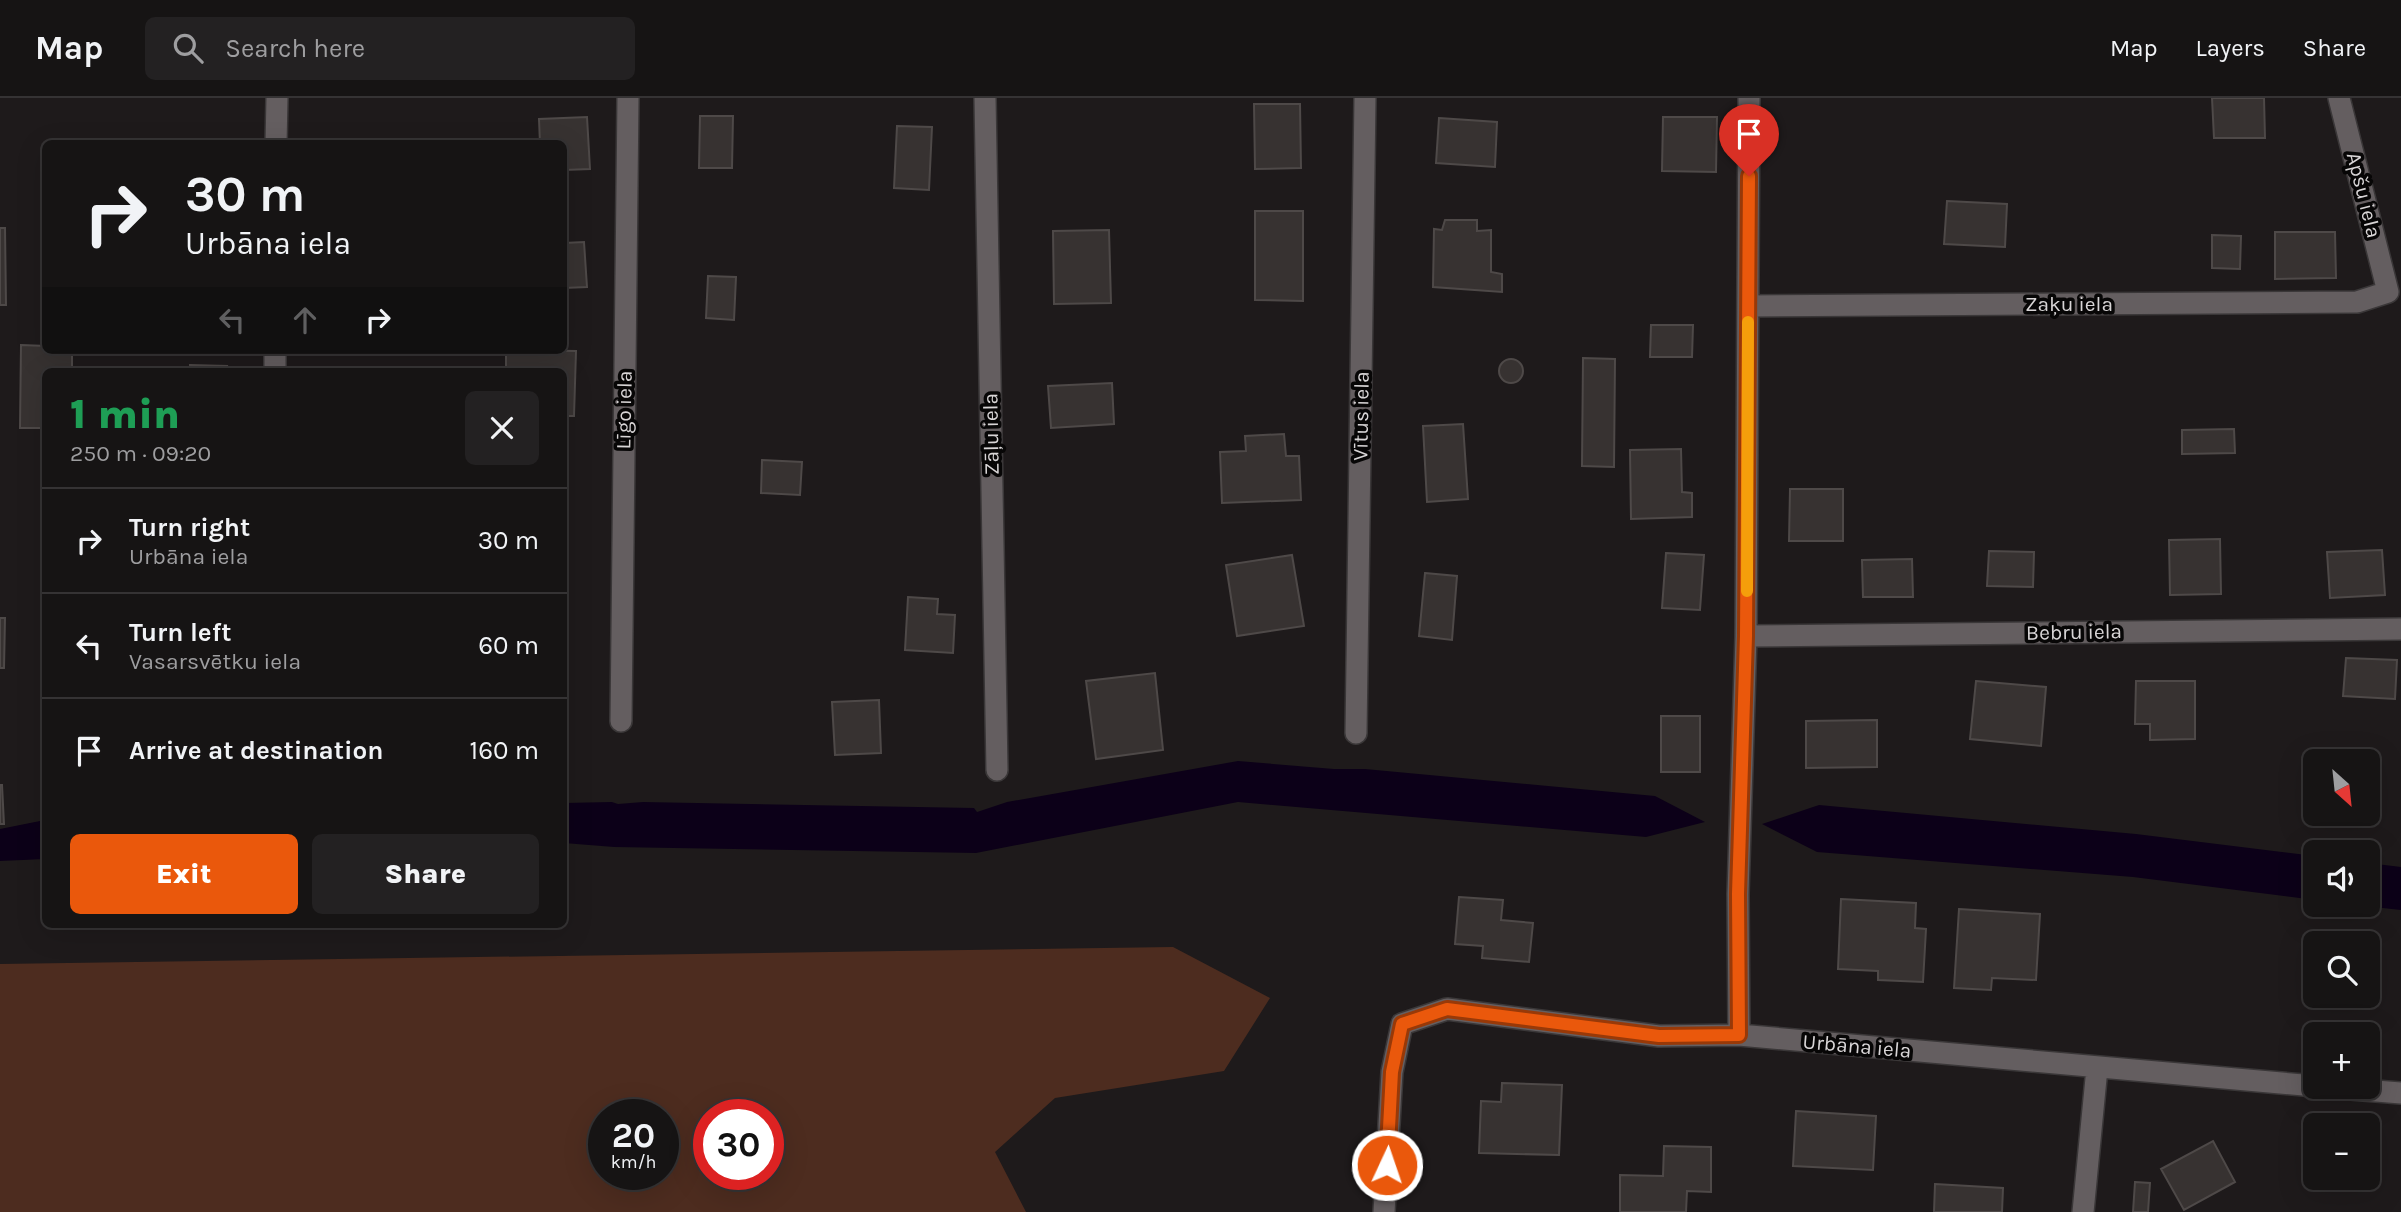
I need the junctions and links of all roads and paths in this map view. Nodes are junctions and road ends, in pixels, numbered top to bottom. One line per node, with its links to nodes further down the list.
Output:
1 (276, 98): 7 (street)
2 (628, 98): 12 (street, Līgo iela)
3 (985, 98): 14 (street, Zāļu iela)
4 (1366, 98): 13 (street, Vītus iela)
5 (1749, 98): 9 (street)
6 (2339, 98): 8 (street, Apšu iela)
7 (276, 140)
8 (2388, 292): 9 (street, Zaķu iela)
9 (1748, 306): 11 (street)
10 (2401, 629): 11 (street, Bebru iela)
11 (1746, 636): 15 (street)
12 (621, 721)
13 (1356, 733)
14 (998, 770)
15 (1739, 1035): 16 (street, Urbāna iela); 20 (street, Urbāna iela)
16 (2097, 1068): 17 (street, Urbāna iela); 21 (street)
17 (2303, 1085)
18 (2380, 1091): 19 (street)
19 (2401, 1093)
20 (1384, 1212)
21 (2083, 1212)

